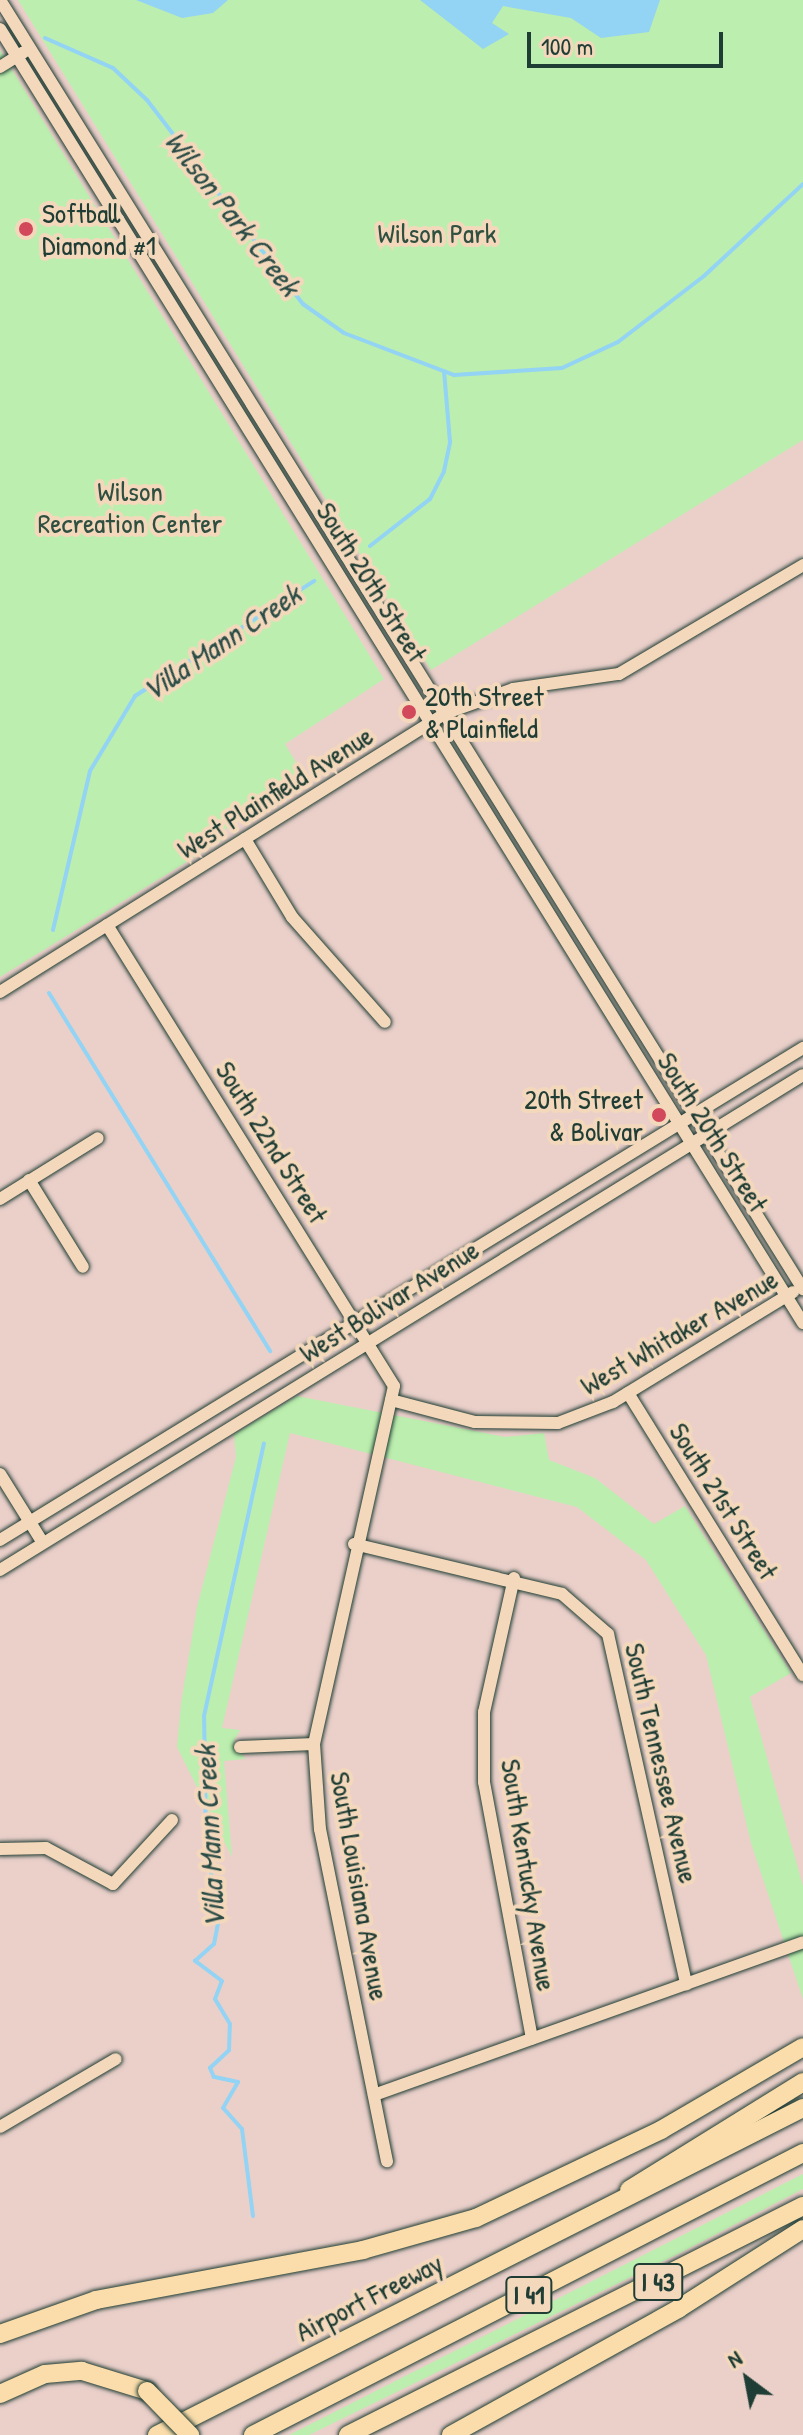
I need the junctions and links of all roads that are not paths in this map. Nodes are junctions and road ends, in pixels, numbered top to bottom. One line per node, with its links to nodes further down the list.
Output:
1 (0, 0): 3 (street, South 20th Street)
2 (0, 29): 4 (street, South 20th Street)
3 (27, 42): 4 (street); 7 (street, South 20th Street)
4 (14, 50): 5 (street); 8 (street, South 20th Street)
5 (0, 67)
6 (803, 565): 7 (street, West Plainfield Avenue)
7 (446, 713): 8 (street, West Plainfield Avenue); 15 (street, South 20th Street)
8 (430, 722): 9 (street, West Plainfield Avenue); 16 (street, South 20th Street)
9 (245, 839): 10 (street, West Plainfield Avenue); 12 (street)
10 (107, 925): 11 (street, West Plainfield Avenue); 25 (street, South 22nd Street)
11 (0, 992)
12 (385, 1022)
13 (803, 1048): 15 (street, West Bolivar Avenue)
14 (803, 1075): 17 (street, West Bolivar Avenue)
15 (695, 1114): 16 (street, West Bolivar Avenue); 17 (street, South 20th Street)
16 (679, 1124): 19 (street, South 20th Street); 25 (street, West Bolivar Avenue)
17 (707, 1134): 19 (street, West Bolivar Avenue); 23 (street, South 20th Street)
18 (98, 1138): 20 (street)
19 (692, 1144): 24 (street, South 20th Street); 27 (street, West Bolivar Avenue)
20 (29, 1180): 21 (street); 22 (street)
21 (0, 1199)
22 (83, 1267)
23 (803, 1288): 24 (street, West Whitaker Avenue)
24 (785, 1295): 26 (street, South 20th Street); 29 (street, West Whitaker Avenue)
25 (356, 1323): 27 (street, South 22nd Street); 32 (street, West Bolivar Avenue)
26 (803, 1323)
27 (368, 1342): 28 (street, South 22nd Street); 34 (street, West Bolivar Avenue)
28 (394, 1386): 30 (street, South Louisiana Avenue)
29 (628, 1393): 30 (street, West Whitaker Avenue); 38 (street, South 21st Street)
30 (391, 1400): 35 (street, South Louisiana Avenue)
31 (0, 1474): 32 (street)
32 (30, 1522): 33 (street, West Bolivar Avenue); 34 (street)
33 (0, 1540)
34 (43, 1543): 36 (street, West Bolivar Avenue)
35 (354, 1544): 37 (street, South Tennessee Avenue); 39 (street, South Louisiana Avenue)
36 (0, 1570)
37 (514, 1578): 44 (street, South Tennessee Avenue); 45 (street, South Kentucky Avenue)
38 (803, 1675)
39 (314, 1744): 40 (street); 49 (street, South Louisiana Avenue)
40 (240, 1747)
41 (172, 1820): 42 (street)
42 (0, 1849)
43 (803, 1942): 44 (street)
44 (686, 1984): 45 (street)
45 (532, 2039): 49 (street)
46 (803, 2047): 57 (highway)
47 (116, 2059): 51 (street)
48 (803, 2082): 55 (highway)
49 (374, 2095): 53 (street, South Louisiana Avenue)
50 (803, 2108): 55 (highway, I 41)
51 (0, 2127)
52 (803, 2153): 63 (highway, I 41)
53 (387, 2161)
54 (803, 2206): 64 (highway, I 43)
55 (606, 2208): 61 (highway, Airport Freeway / I 41)
56 (803, 2229): 65 (highway)
57 (58, 2311): 58 (highway); 59 (highway)
58 (0, 2334)
59 (0, 2343)
60 (0, 2394): 62 (highway, bridge)
61 (157, 2435)
62 (190, 2435)
63 (253, 2435)
64 (348, 2435)
65 (451, 2435)

